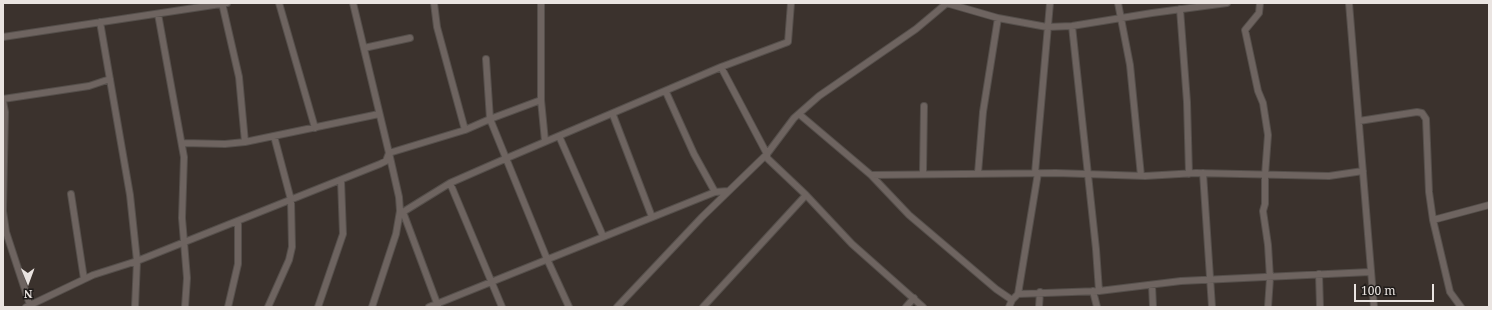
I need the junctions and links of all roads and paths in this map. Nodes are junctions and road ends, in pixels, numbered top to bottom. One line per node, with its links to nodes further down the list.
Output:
1 (223, 3): 15 (street); 41 (street)
2 (279, 3): 36 (street)
3 (353, 3): 23 (street)
4 (434, 3): 37 (street)
5 (542, 3): 29 (street)
6 (791, 3): 25 (street)
7 (946, 3): 13 (street); 32 (street)
8 (1050, 3): 20 (street)
9 (1118, 3): 17 (street)
10 (1227, 3): 14 (street)
11 (1260, 3): 54 (street)
12 (1349, 3): 35 (street)
13 (968, 6): 16 (street)
14 (1180, 9): 17 (street); 52 (street)
15 (158, 14): 18 (street); 42 (street)
16 (998, 18): 20 (street); 48 (street)
17 (1120, 18): 19 (street); 55 (street)
18 (100, 22): 21 (street); 26 (street)
19 (1072, 26): 20 (street); 51 (street)
20 (1047, 27): 49 (street)
21 (3, 37)
22 (410, 38): 23 (street)
23 (364, 48): 31 (street)
24 (486, 59): 34 (street)
25 (721, 67): 27 (street); 44 (street)
26 (110, 79): 28 (street); 71 (street)
27 (666, 92): 33 (street); 59 (street)
28 (3, 100): 85 (street)
29 (541, 100): 34 (street); 40 (street)
30 (924, 106): 47 (street)
31 (379, 114): 36 (street); 43 (street)
32 (799, 114): 44 (street); 53 (street)
33 (613, 115): 39 (street); 65 (street)
34 (490, 119): 37 (street); 45 (street)
35 (1359, 121): 46 (street); 66 (street)
36 (315, 128): 38 (street)
37 (465, 130): 43 (street)
38 (274, 136): 41 (street); 62 (street)
39 (559, 136): 40 (street); 68 (street)
40 (545, 141): 45 (street)
41 (245, 142): 42 (street)
42 (183, 143): 69 (street)
43 (389, 153): 56 (street); 64 (street)
44 (767, 154): 58 (street); 61 (street)
45 (506, 158): 57 (street); 70 (street)
46 (1363, 171): 54 (street); 72 (street)
47 (923, 173): 48 (street); 53 (street)
48 (978, 173): 49 (street)
49 (1037, 173): 51 (street); 81 (street)
50 (1203, 173): 52 (street); 54 (street); 76 (street)
51 (1088, 174): 55 (street); 79 (street)
52 (1189, 174): 55 (street)
53 (871, 175): 83 (street)
54 (1265, 175): 74 (street)
55 (1141, 176)
56 (341, 180): 62 (street); 90 (street)
57 (450, 183): 64 (street); 77 (street)
58 (728, 191): 59 (street); 95 (street)
59 (715, 192): 65 (street)
60 (71, 194): 75 (street)
61 (806, 195): 82 (street); 96 (street)
62 (291, 200): 67 (street); 89 (street)
63 (1489, 205): 66 (street)
64 (401, 212): 84 (street); 91 (street)
65 (652, 217): 68 (street)
66 (1433, 220): 107 (street)
67 (238, 221): 69 (street); 88 (street)
68 (603, 236): 70 (street)
69 (185, 241): 71 (street); 87 (street)
70 (547, 259): 77 (street); 94 (street)
71 (137, 261): 75 (street); 86 (street)
72 (1370, 272): 73 (street); 106 (street)
73 (1319, 274): 74 (street); 105 (street)
74 (1270, 278): 76 (street); 104 (street)
75 (84, 279): 85 (street)
76 (1209, 279): 78 (street); 103 (street)
77 (491, 282): 84 (street); 93 (street)
78 (1152, 285): 79 (street); 102 (street)
79 (1096, 290): 80 (street); 101 (street)
80 (1040, 292): 81 (street); 100 (street)
81 (1018, 294): 83 (street)
82 (914, 298): 97 (street); 98 (street)
83 (1012, 300): 99 (street)
84 (438, 305): 92 (street)
85 (28, 306)
86 (135, 307)
87 (185, 307)
88 (228, 307)
89 (268, 307)
90 (318, 307)
91 (372, 307)
92 (430, 307)
93 (502, 307)
94 (569, 307)
95 (617, 307)
96 (703, 307)
97 (906, 307)
98 (923, 307)
99 (1009, 307)
100 (1039, 307)
101 (1097, 307)
102 (1153, 307)
103 (1212, 307)
104 (1268, 307)
105 (1320, 307)
106 (1374, 307)
107 (1461, 307)

